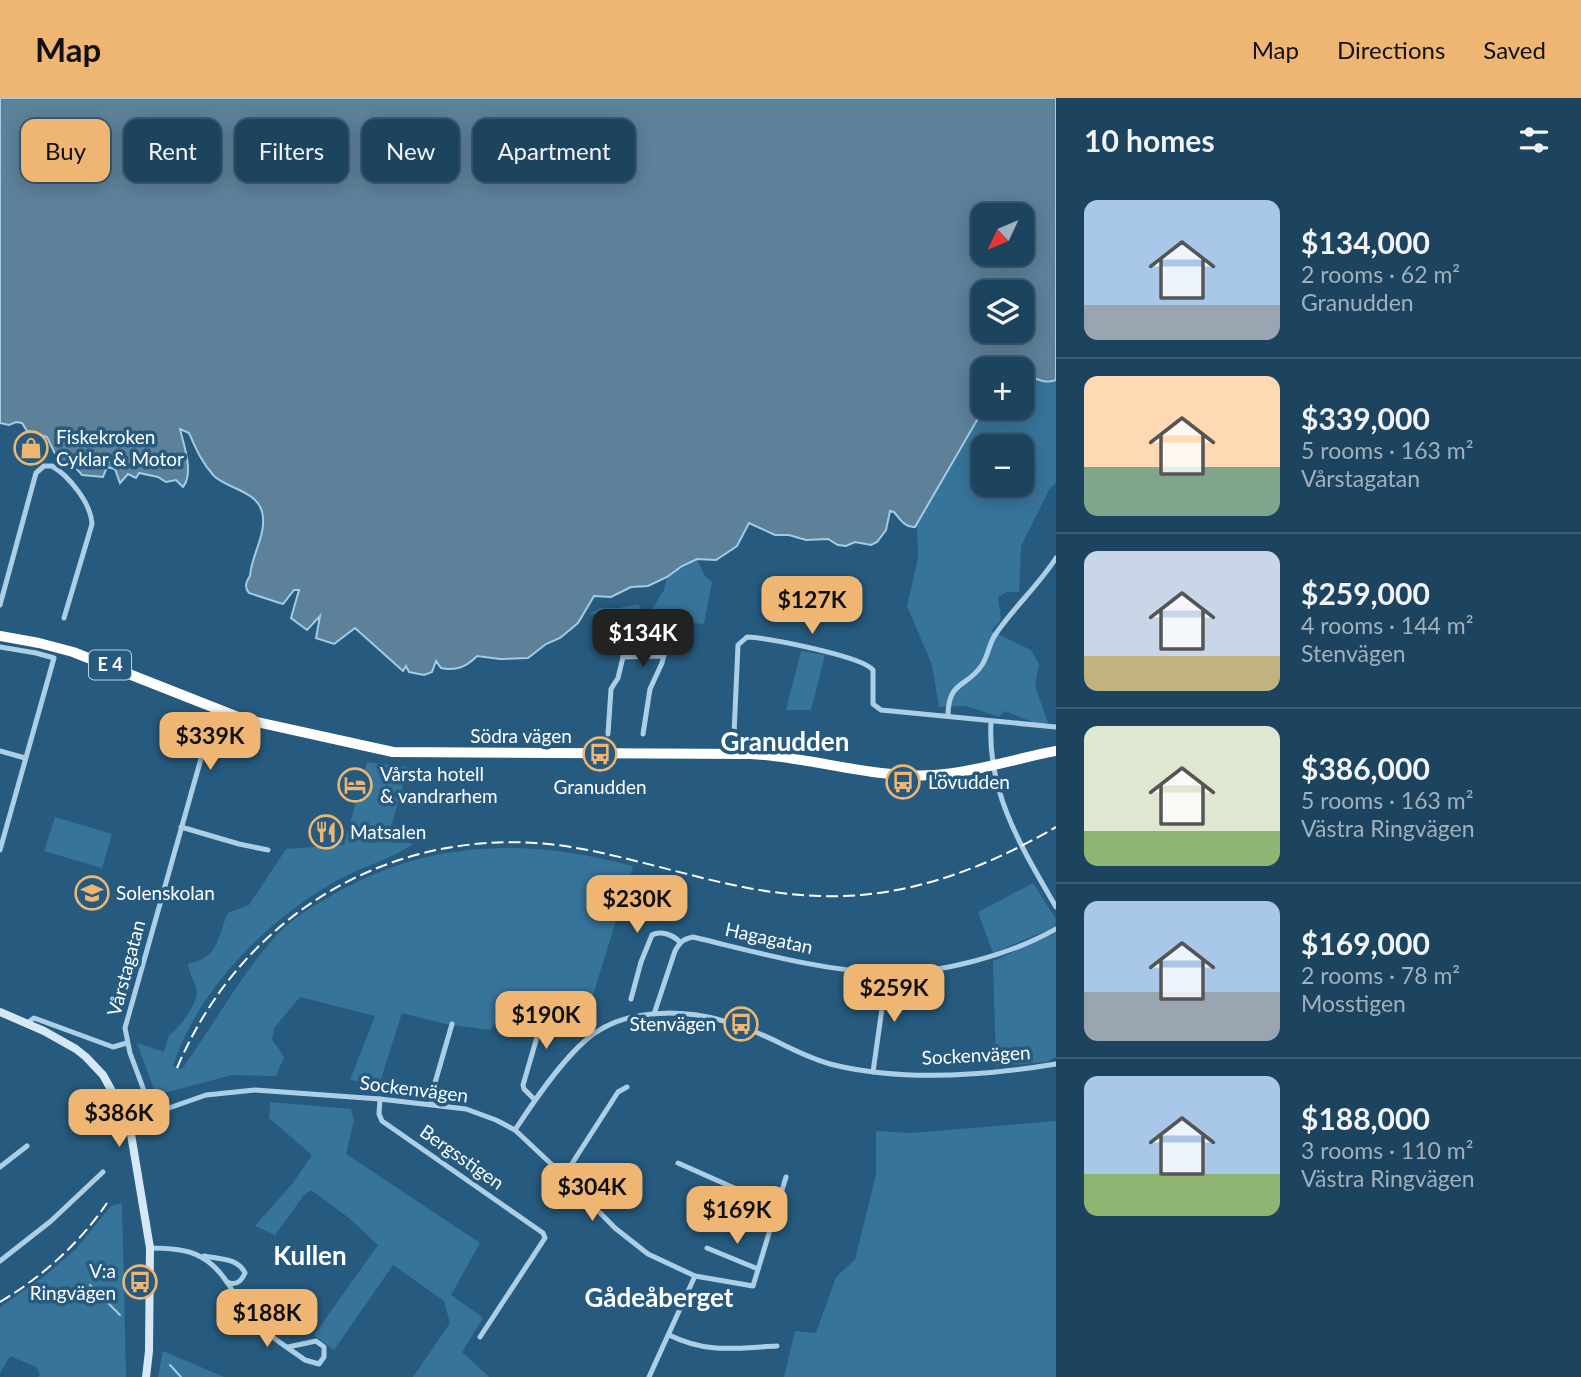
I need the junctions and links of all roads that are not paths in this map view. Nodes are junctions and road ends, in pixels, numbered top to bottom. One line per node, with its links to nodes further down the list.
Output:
1 (1056, 558): 11 (street)
2 (0, 605): 3 (street)
3 (64, 618)
4 (624, 632): 9 (street)
5 (0, 636): 10 (highway, Södra vägen / E 4)
6 (667, 642): 8 (street)
7 (0, 647): 19 (street)
8 (664, 656): 9 (street); 15 (street)
9 (623, 657): 14 (street)
10 (215, 709): 20 (highway, Södra vägen / E 4); 21 (street, Vårstagatan)
11 (948, 716): 12 (street); 16 (street)
12 (991, 722): 13 (street); 20 (street)
13 (1056, 727)
14 (608, 734)
15 (643, 734)
16 (734, 734)
17 (0, 751): 19 (street)
18 (1056, 751): 20 (highway, Södra vägen / E 4)
19 (25, 758): 22 (street)
20 (994, 763): 24 (street)
21 (181, 827): 23 (street); 34 (street, Vårstagatan)
22 (0, 850)
23 (268, 850)
24 (1056, 907)
25 (1056, 929): 27 (street, Hagagatan)
26 (680, 942): 27 (street, Hagagatan); 28 (street, Hagagatan); 31 (street)
27 (887, 973): 36 (street)
28 (631, 999)
29 (0, 1012): 32 (main road)
30 (541, 1013): 39 (street)
31 (654, 1014): 36 (street, Sockenvägen); 39 (street, Sockenvägen)
32 (26, 1024): 34 (street); 42 (main road)
33 (452, 1024): 40 (street)
34 (127, 1043): 41 (street, Vårstagatan)
35 (1056, 1064): 36 (street, Sockenvägen)
36 (873, 1072)
37 (627, 1087): 48 (street)
38 (380, 1099): 40 (street, Sockenvägen); 41 (street, Sockenvägen); 59 (street, Bergsstigen)
39 (535, 1100): 43 (street, Sockenvägen)
40 (431, 1104): 43 (street, Sockenvägen)
41 (152, 1112): 42 (street, Sockenvägen)
42 (129, 1122): 51 (main road)
43 (515, 1130): 48 (street)
44 (27, 1146): 46 (street)
45 (678, 1163): 50 (street)
46 (0, 1167)
47 (103, 1171): 54 (street)
48 (564, 1176): 56 (street)
49 (786, 1177): 50 (street)
50 (777, 1207): 55 (street)
51 (150, 1248): 53 (street); 62 (main road)
52 (706, 1248): 55 (street)
53 (199, 1254): 57 (street); 57 (street)
54 (0, 1261)
55 (758, 1269): 56 (street)
56 (695, 1276): 58 (street)
57 (227, 1282): 61 (street)
58 (669, 1335): 60 (street); 63 (street)
59 (481, 1338)
60 (776, 1346)
61 (288, 1347): 61 (street)
62 (146, 1377)
63 (649, 1377)

